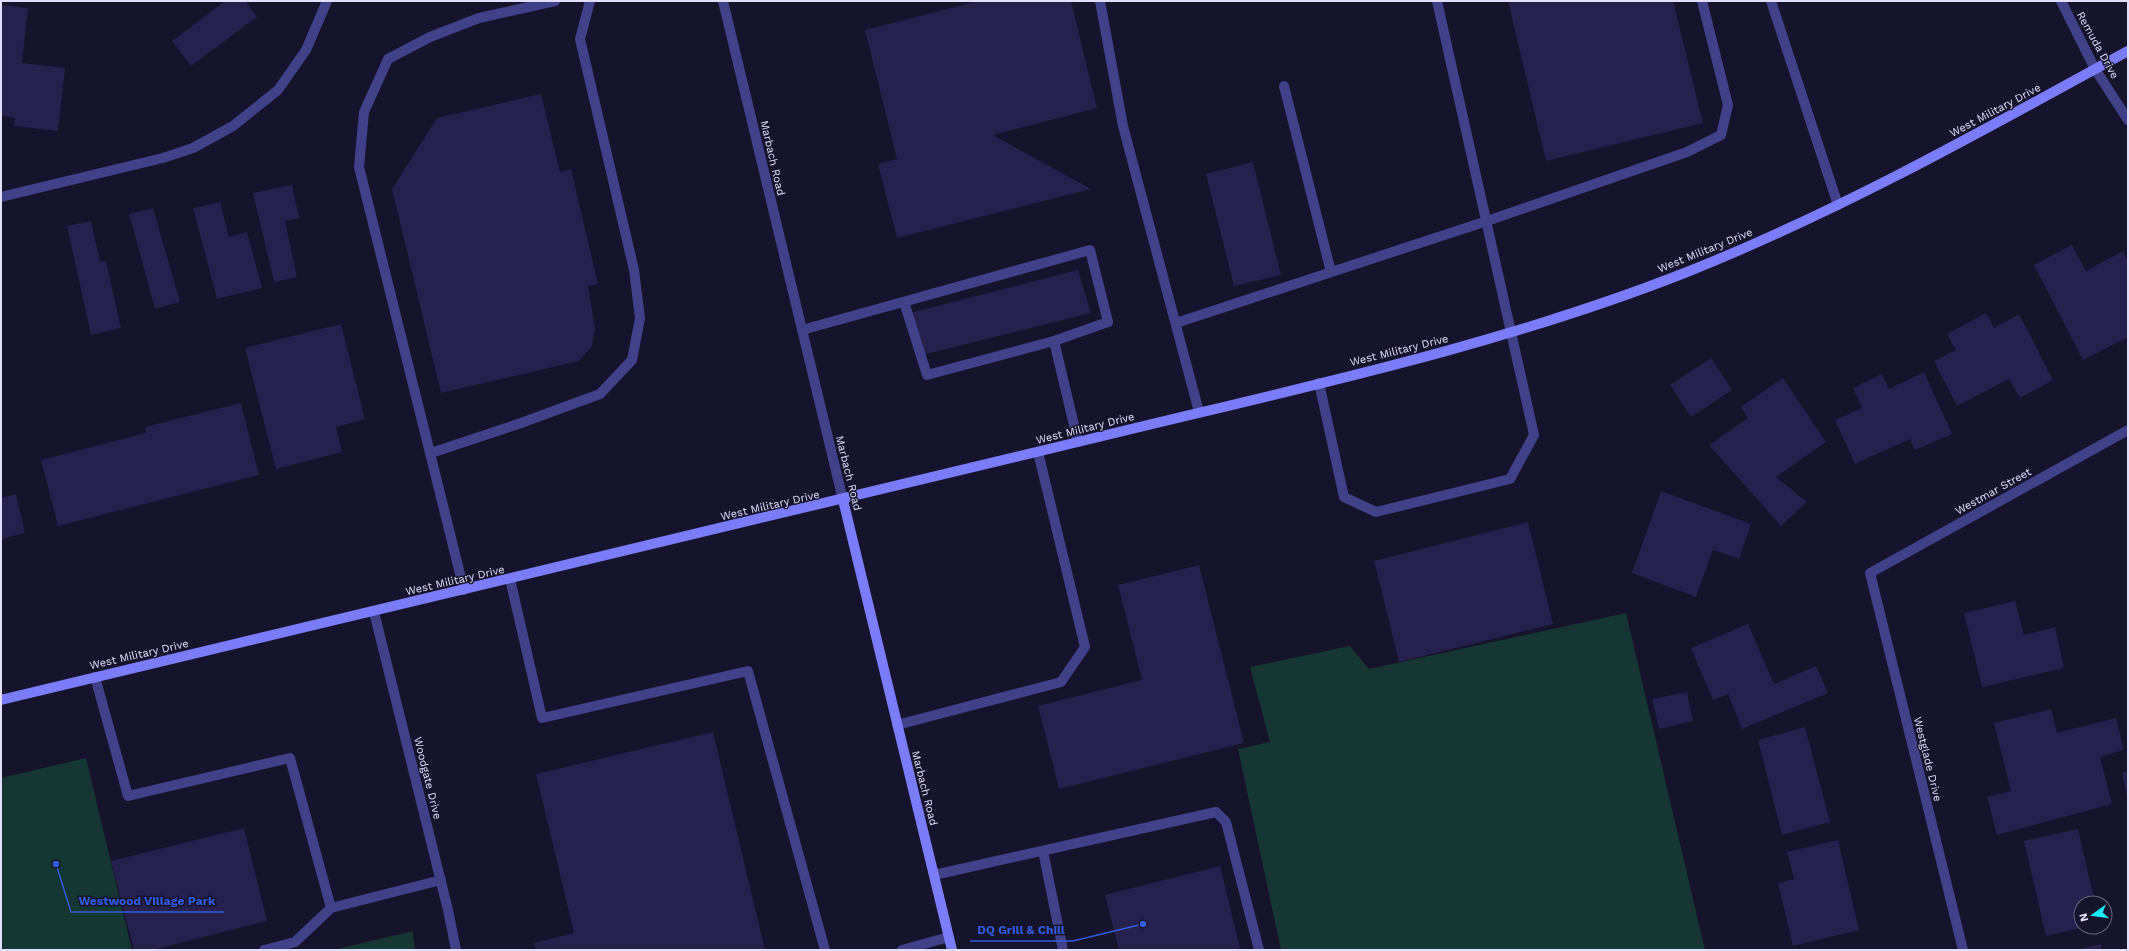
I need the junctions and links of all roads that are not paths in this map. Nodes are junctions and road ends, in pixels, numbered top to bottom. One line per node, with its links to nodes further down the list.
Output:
1 (327, 1): 14 (street)
2 (555, 1): 28 (street)
3 (590, 1): 28 (street)
4 (723, 1): 20 (street, Marbach Road)
5 (1100, 1): 19 (street)
6 (1437, 1): 16 (street)
7 (1702, 1): 16 (street)
8 (1772, 1): 15 (street)
9 (2060, 1): 11 (street, Remuda Drive)
10 (2128, 51): 11 (main road, West Military Drive)
11 (2096, 69): 13 (street, Remuda Drive); 15 (main road, West Military Drive)
12 (1284, 86): 17 (street)
13 (2128, 120)
14 (1, 197)
15 (1838, 205): 21 (main road, West Military Drive)
16 (1487, 221): 17 (street); 21 (street)
17 (1331, 272): 19 (street)
18 (904, 302): 20 (street); 22 (street); 22 (street)
19 (1176, 323): 24 (street)
20 (802, 330): 29 (street, Marbach Road)
21 (1510, 332): 23 (main road, West Military Drive); 23 (street)
22 (1054, 341): 26 (street)
23 (1319, 383): 24 (main road, West Military Drive)
24 (1199, 412): 26 (main road, West Military Drive)
25 (2128, 430): 30 (street, Westmar Street)
26 (1078, 442): 27 (main road, West Military Drive)
27 (1038, 452): 29 (main road, West Military Drive); 36 (street)
28 (431, 453): 32 (street)
29 (843, 500): 31 (main road, West Military Drive); 36 (main road, Marbach Road)
30 (1870, 573): 49 (street, Westglade Drive)
31 (510, 579): 32 (main road, West Military Drive); 44 (street)
32 (464, 590): 33 (main road, West Military Drive)
33 (374, 612): 34 (main road, West Military Drive); 39 (street, Woodgate Drive)
34 (95, 677): 35 (main road, West Military Drive); 40 (street)
35 (1, 700)
36 (897, 725): 38 (main road, Marbach Road)
37 (1043, 851): 38 (street); 47 (street); 48 (street)
38 (934, 875): 41 (main road, Marbach Road)
39 (441, 880): 40 (street); 43 (street, Woodgate Drive)
40 (331, 908): 42 (street)
41 (949, 937): 45 (street); 46 (main road, Marbach Road)
42 (264, 950)
43 (456, 950)
44 (825, 950)
45 (902, 950)
46 (952, 950)
47 (1063, 950)
48 (1259, 950)
49 (1963, 950)

